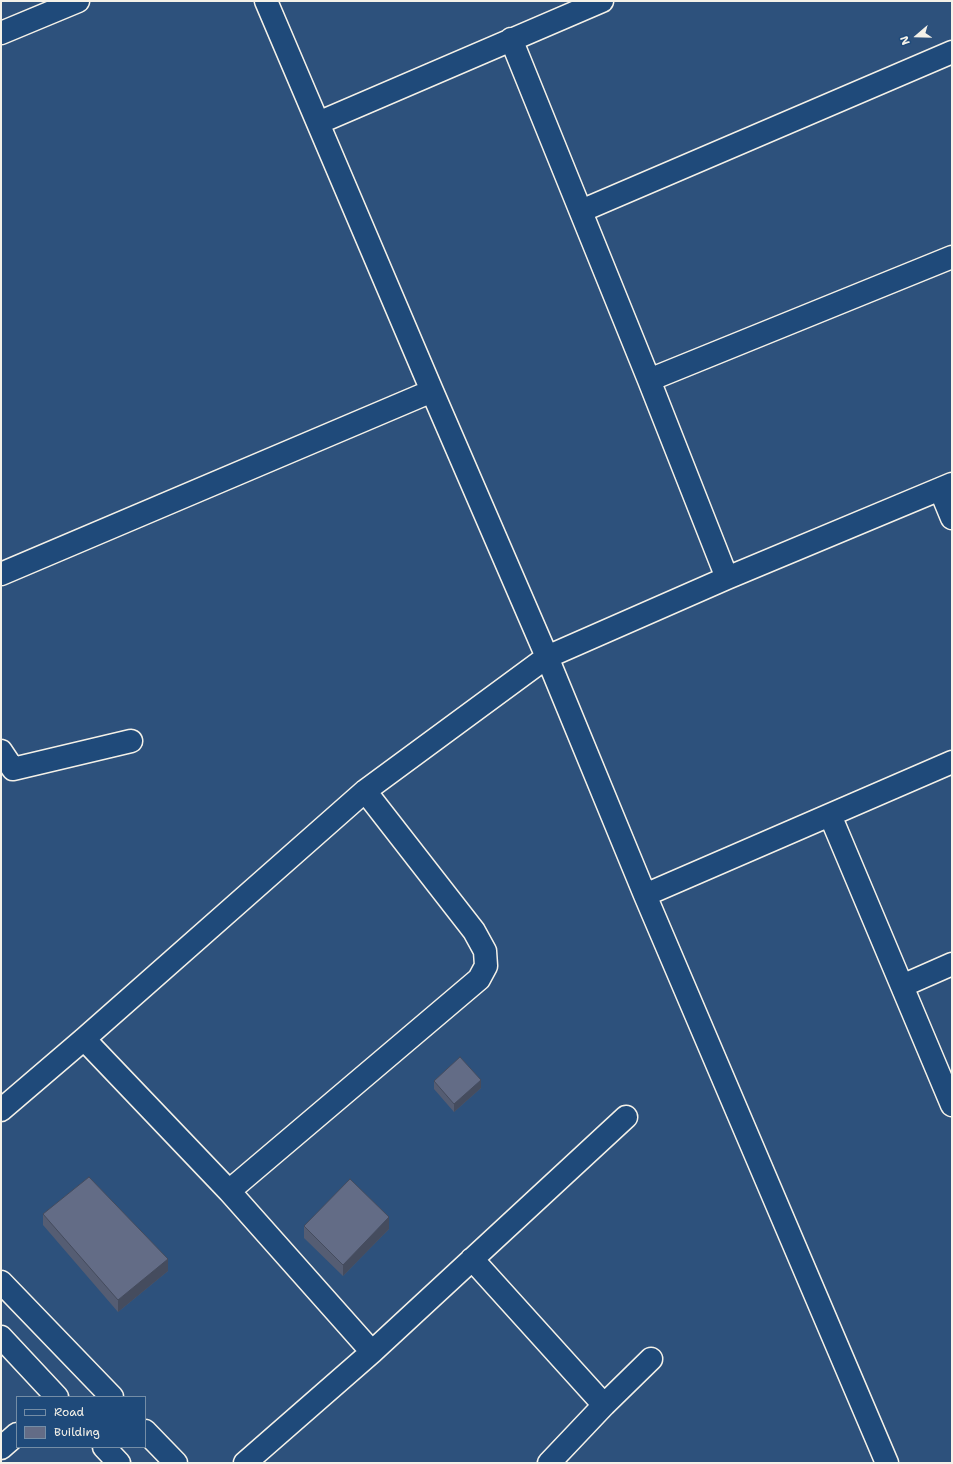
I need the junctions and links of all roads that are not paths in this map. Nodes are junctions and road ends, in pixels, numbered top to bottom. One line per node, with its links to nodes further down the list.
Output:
1 (78, 1): 4 (street)
2 (266, 1): 7 (street)
3 (602, 1): 5 (street)
4 (1, 33)
5 (511, 39): 7 (street); 8 (street)
6 (952, 52): 8 (street)
7 (318, 123): 11 (street)
8 (581, 211): 10 (street)
9 (952, 257): 10 (street)
10 (649, 380): 15 (street)
11 (432, 391): 14 (street); 16 (street)
12 (946, 486): 13 (street); 15 (street)
13 (952, 518)
14 (2, 571)
15 (727, 578): 16 (street)
16 (547, 656): 20 (street); 22 (street)
17 (131, 741): 18 (street)
18 (1, 751)
19 (952, 762): 21 (street)
20 (365, 791): 25 (street); 29 (street)
21 (830, 815): 22 (street); 24 (street)
22 (645, 895): 46 (street)
23 (952, 964): 24 (street)
24 (902, 986): 26 (street)
25 (84, 1039): 27 (street); 29 (street)
26 (952, 1105)
27 (1, 1110)
28 (626, 1117): 30 (street)
29 (229, 1191): 33 (street)
30 (472, 1259): 33 (street); 37 (street)
31 (1, 1282): 36 (street)
32 (1, 1337): 35 (street)
33 (372, 1352): 44 (street)
34 (651, 1359): 37 (street)
35 (56, 1396)
36 (111, 1396)
37 (604, 1405): 45 (street)
38 (146, 1432): 43 (street)
39 (16, 1435): 40 (street)
40 (1, 1448)
41 (105, 1448): 42 (street)
42 (120, 1463)
43 (176, 1463)
44 (245, 1463)
45 (549, 1463)
46 (887, 1463)

